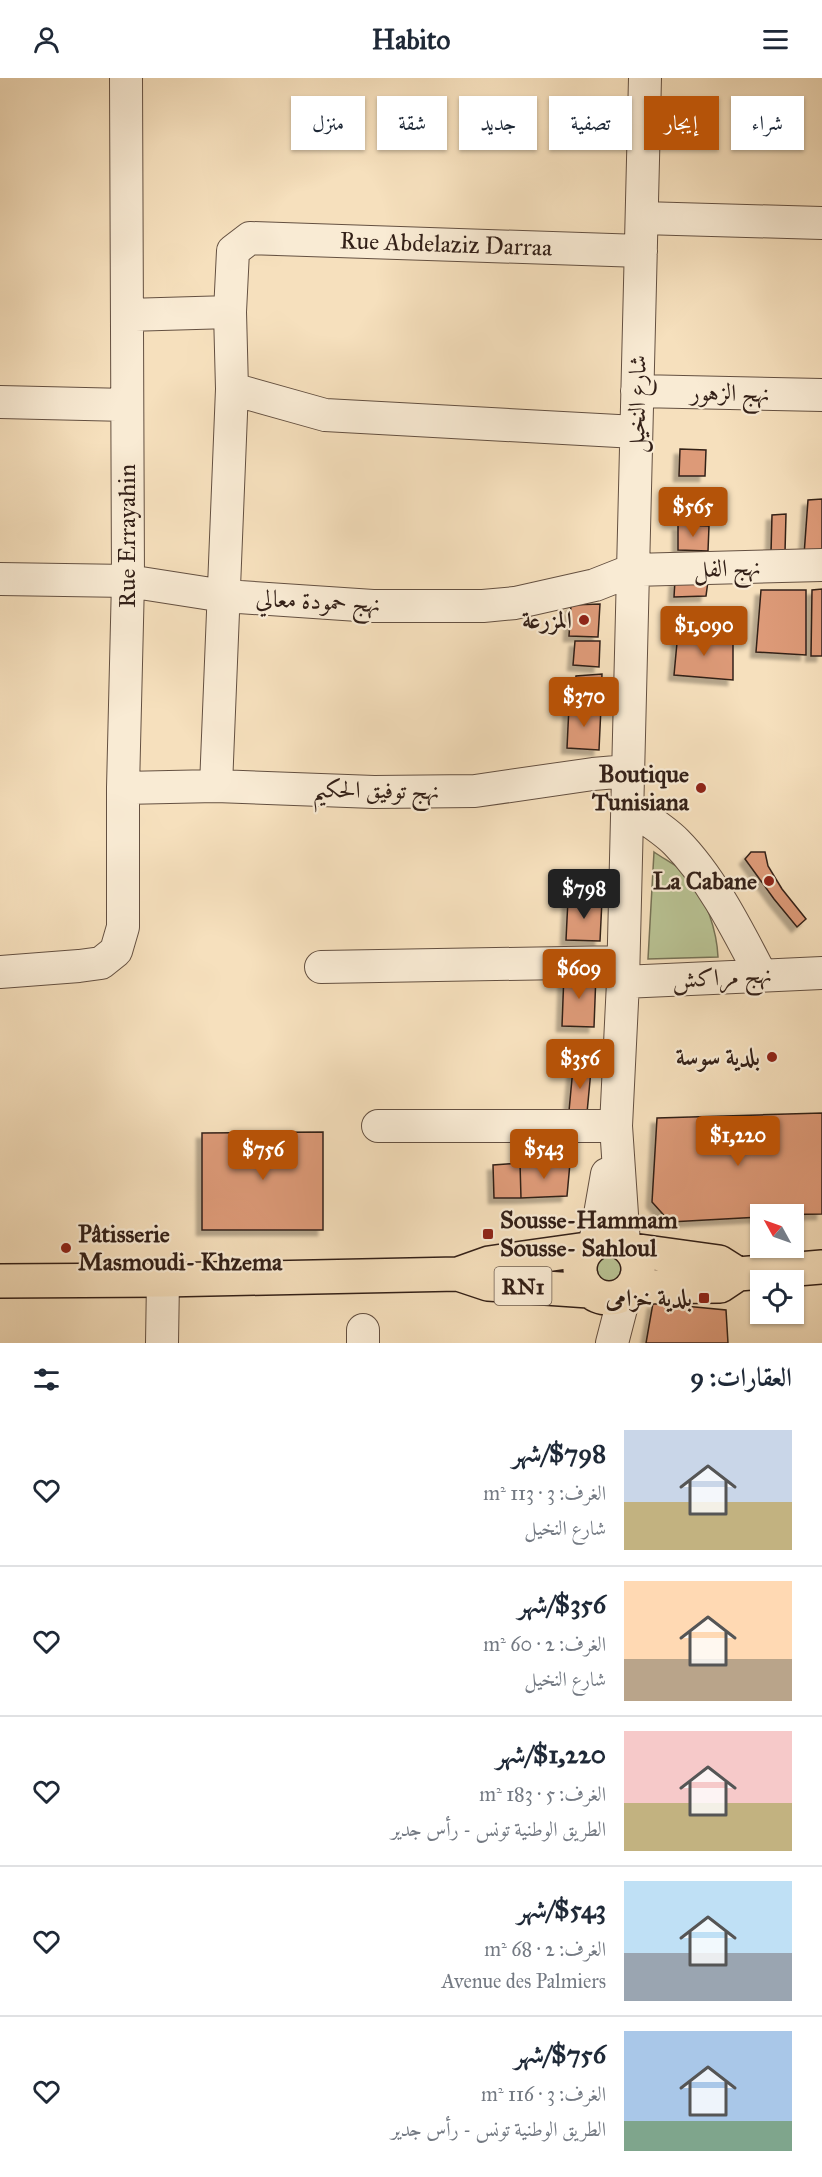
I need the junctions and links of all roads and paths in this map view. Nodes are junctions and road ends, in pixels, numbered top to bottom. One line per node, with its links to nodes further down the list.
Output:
1 (126, 78): 7 (street, Rue Errayahin)
2 (645, 78): 3 (street, شارع النخيل)
3 (642, 218): 4 (street); 5 (street, شارع النخيل)
4 (822, 223)
5 (641, 251): 6 (street, Rue Abdelaziz Darraa); 9 (street, شارع النخيل)
6 (230, 312): 7 (street); 8 (street)
7 (127, 315): 12 (street, Rue Errayahin)
8 (232, 389): 13 (street); 18 (street)
9 (637, 392): 10 (street, نهج الزهور); 13 (street, شارع النخيل)
10 (822, 395)
11 (0, 402): 12 (street)
12 (127, 405): 17 (street, Rue Errayahin)
13 (636, 432): 15 (street, شارع النخيل)
14 (822, 565): 15 (street, نهج الفل)
15 (633, 570): 18 (street, نهج حمودة معالي); 19 (street, شارع النخيل)
16 (0, 579): 17 (street, نهج حمودة معالي)
17 (128, 581): 18 (street, نهج حمودة معالي); 21 (street, Rue Errayahin)
18 (224, 596): 20 (street)
19 (628, 771): 20 (street, نهج توفيق الحكيم); 22 (street, شارع النخيل)
20 (216, 786): 21 (street, نهج توفيق الحكيم)
21 (123, 788): 24 (street, Rue Errayahin)
22 (627, 806): 25 (street, شارع النخيل); 27 (street)
23 (321, 967): 25 (street, نهج مراكش)
24 (0, 972)
25 (623, 972): 27 (street, نهج مراكش); 29 (street, شارع النخيل)
26 (822, 973): 27 (street, نهج مراكش)
27 (761, 975)
28 (378, 1126): 29 (street)
29 (616, 1126): 30 (street, شارع النخيل)
30 (609, 1246): 32 (main road, RN1); 33 (main road, RN1); 36 (main road); 36 (main road, RN1)
31 (822, 1267): 33 (main road, RN1)
32 (458, 1274): 34 (main road, RN1); 36 (main road, RN1)
33 (738, 1274): 36 (main road, RN1)
34 (163, 1280): 35 (main road, RN1); 37 (street)
35 (0, 1281)
36 (611, 1292): 38 (street); 39 (street)
37 (162, 1343)
38 (601, 1343)
39 (612, 1343)

